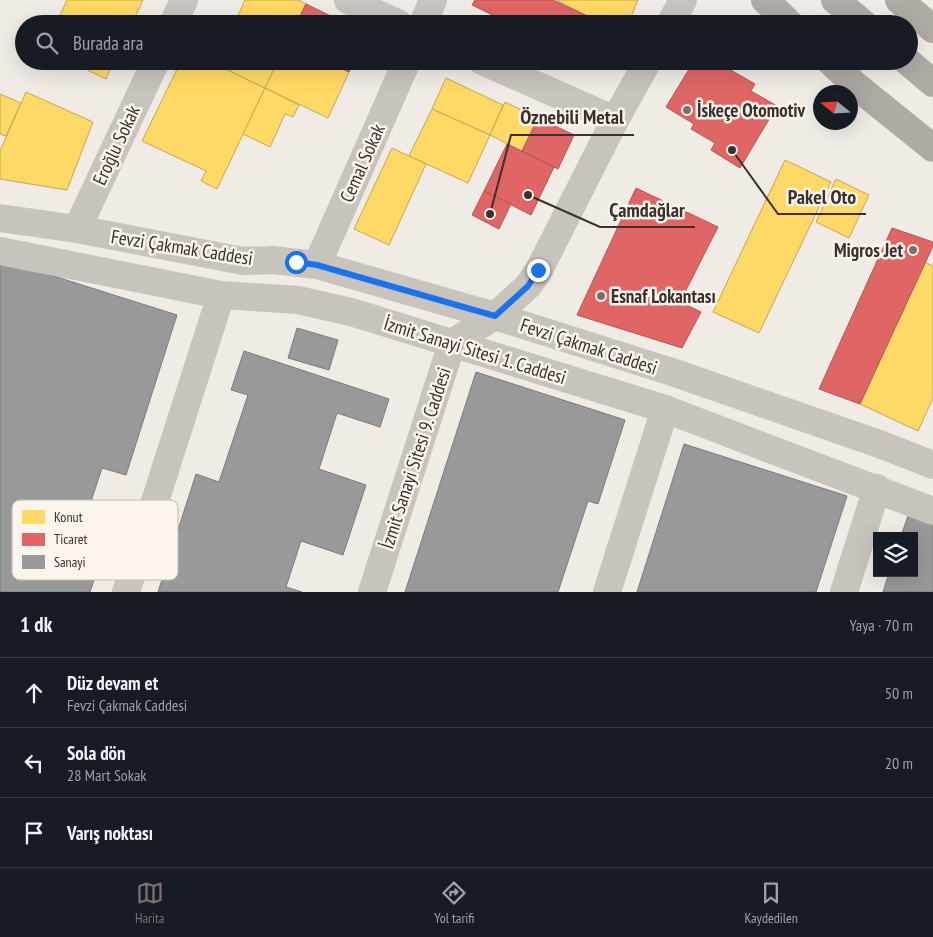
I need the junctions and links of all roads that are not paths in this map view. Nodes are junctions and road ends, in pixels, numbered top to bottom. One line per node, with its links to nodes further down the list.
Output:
1 (184, 0): 7 (street)
2 (348, 0): 8 (street)
3 (433, 0): 9 (street)
4 (765, 0): 10 (highway)
5 (835, 0): 11 (highway)
6 (899, 0): 12 (highway)
7 (177, 15)
8 (380, 15)
9 (427, 15)
10 (781, 15)
11 (853, 15)
12 (917, 15)
13 (918, 16): 14 (highway)
14 (933, 29)
15 (152, 70): 25 (street, Eroğlu Sokak)
16 (403, 70): 27 (street, Cemal Sokak)
17 (502, 70): 22 (street)
18 (643, 70): 22 (street, İzmit Sanayi Sitesi 9. Caddesi)
19 (839, 70): 23 (highway)
20 (918, 70): 21 (highway)
21 (933, 83)
22 (615, 120): 29 (street, İzmit Sanayi Sitesi 9. Caddesi)
23 (933, 148)
24 (0, 218): 25 (street, Fevzi Çakmak Caddesi)
25 (77, 229): 27 (street, Fevzi Çakmak Caddesi)
26 (0, 251): 28 (street, İzmit Sanayi Sitesi 1. Caddesi)
27 (317, 265): 29 (street, Fevzi Çakmak Caddesi)
28 (221, 295): 30 (street, İzmit Sanayi Sitesi 1. Caddesi); 34 (street)
29 (495, 316): 30 (street, İzmit Sanayi Sitesi 9. Caddesi); 32 (street, Fevzi Çakmak Caddesi)
30 (452, 343): 31 (street, İzmit Sanayi Sitesi 1. Caddesi); 38 (street, İzmit Sanayi Sitesi 9. Caddesi)
31 (665, 409): 33 (street, İzmit Sanayi Sitesi 1. Caddesi); 39 (street)
32 (933, 465)
33 (877, 488): 35 (street, İzmit Sanayi Sitesi 1. Caddesi); 40 (street)
34 (155, 500)
35 (933, 511)
36 (130, 580): 37 (street)
37 (126, 592)
38 (372, 592)
39 (607, 592)
40 (844, 592)

